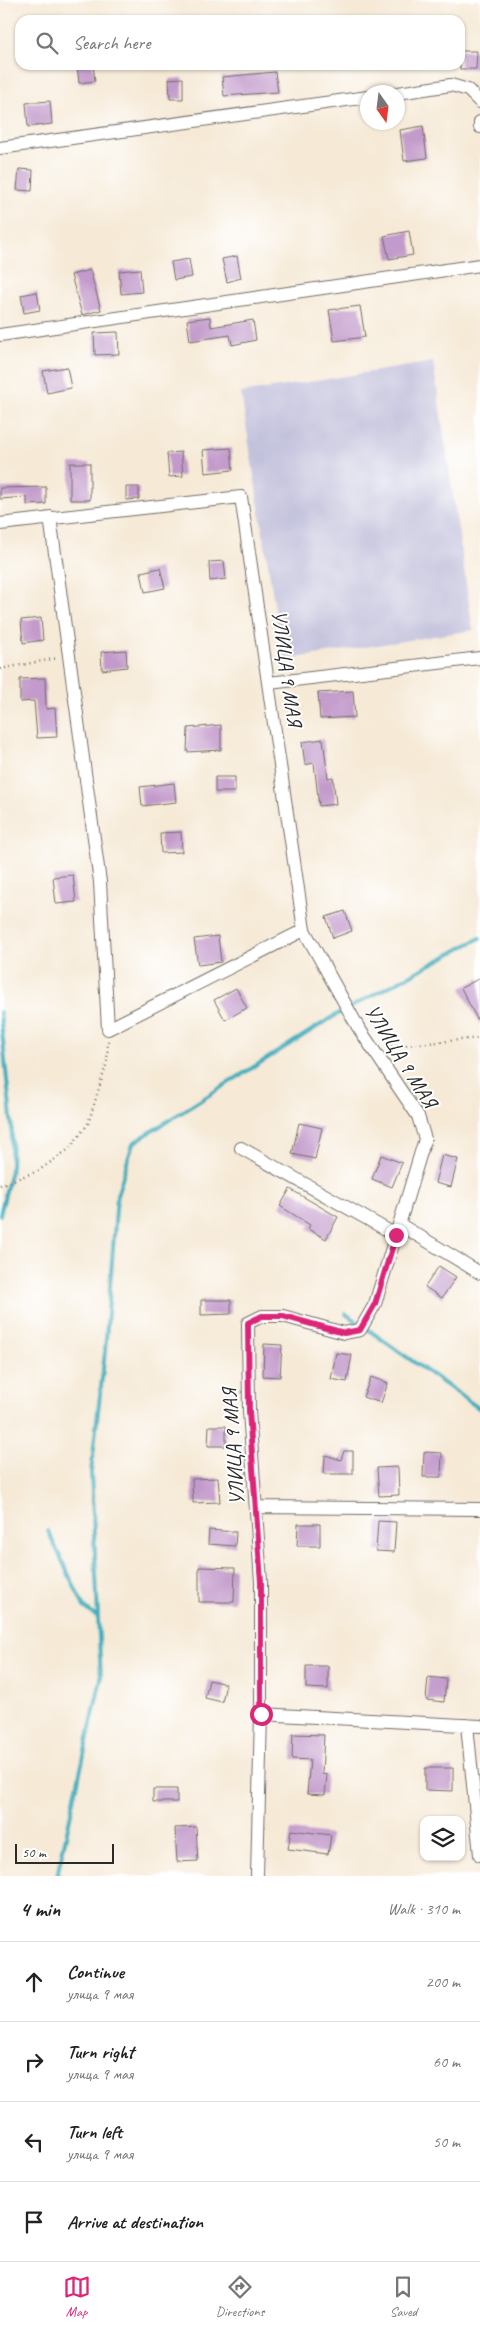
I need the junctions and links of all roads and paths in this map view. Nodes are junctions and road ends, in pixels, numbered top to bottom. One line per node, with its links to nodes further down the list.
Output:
1 (405, 92): 3 (street)
2 (360, 98): 6 (street)
3 (480, 102)
4 (480, 122): 5 (street)
5 (480, 127)
6 (0, 148)
7 (480, 265): 8 (street)
8 (0, 335)
9 (50, 517): 10 (street); 11 (street); 14 (street, УЛИЦА 9 МАЯ)
10 (0, 524)
11 (69, 656): 13 (path); 16 (street)
12 (480, 658): 14 (street)
13 (0, 669)
14 (269, 683): 15 (street, УЛИЦА 9 МАЯ)
15 (304, 930): 16 (street); 18 (street, УЛИЦА 9 МАЯ)
16 (108, 1029): 20 (path)
17 (480, 1038): 18 (path)
18 (372, 1049): 21 (street, УЛИЦА 9 МАЯ)
19 (241, 1148): 21 (street)
20 (0, 1185)
21 (398, 1229): 22 (street); 23 (street, УЛИЦА 9 МАЯ)
22 (480, 1273)
23 (257, 1507): 24 (street); 25 (street, УЛИЦА 9 МАЯ)
24 (480, 1509)
25 (261, 1714): 26 (street); 28 (street, УЛИЦА 9 МАЯ)
26 (474, 1726): 27 (street)
27 (480, 1855)
28 (257, 1876)

